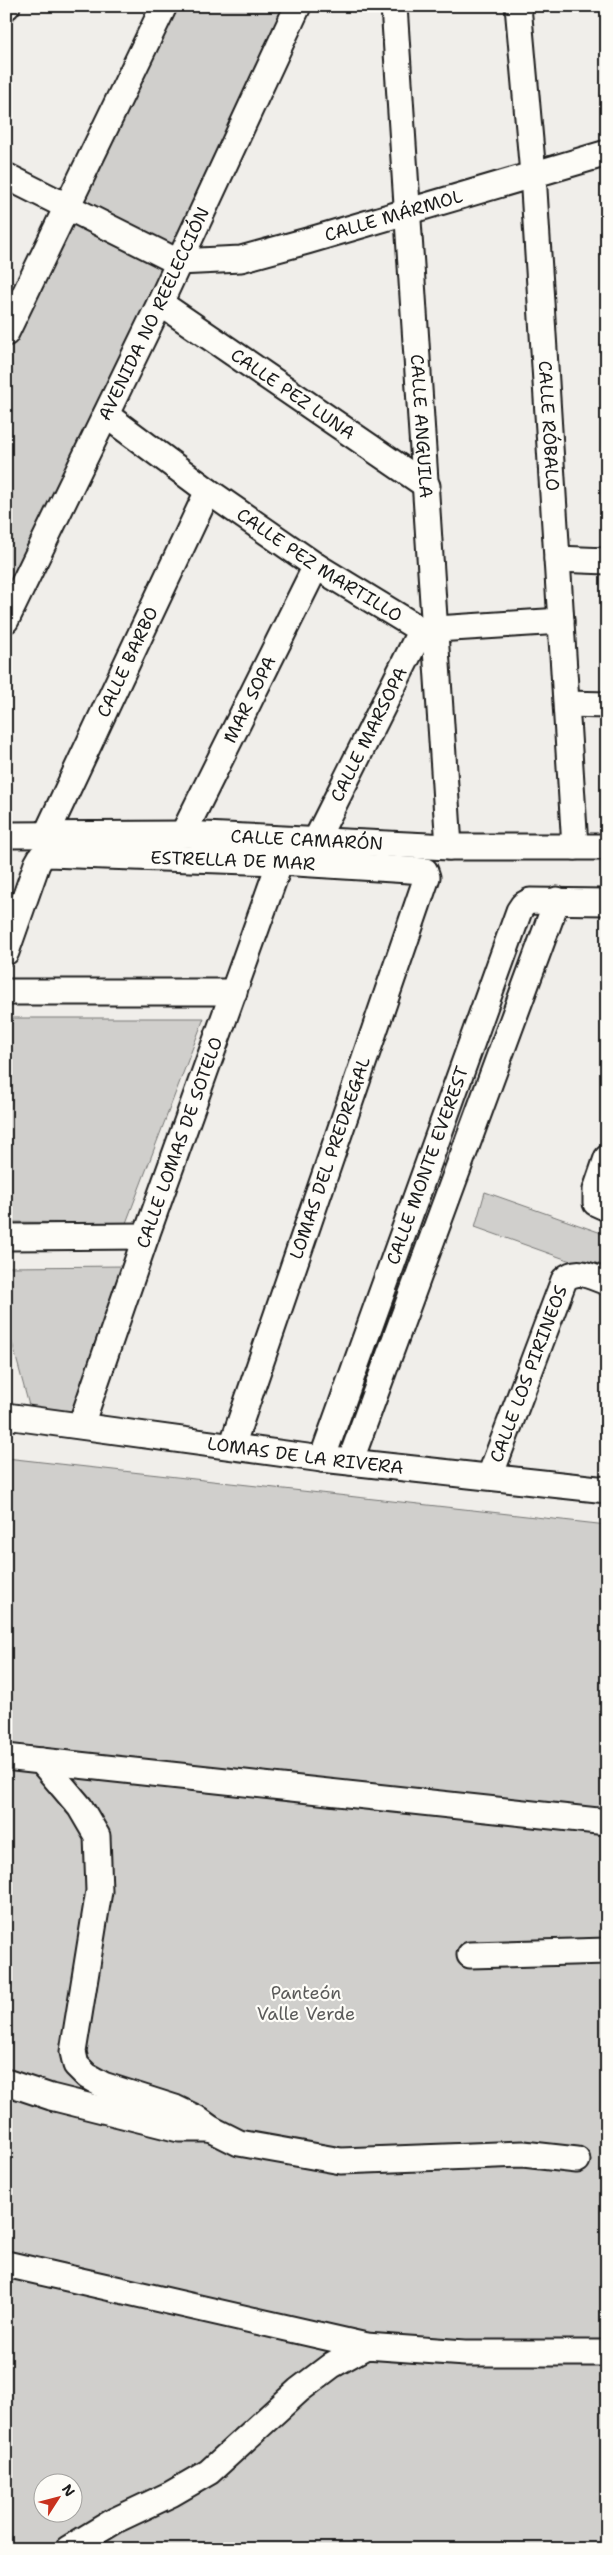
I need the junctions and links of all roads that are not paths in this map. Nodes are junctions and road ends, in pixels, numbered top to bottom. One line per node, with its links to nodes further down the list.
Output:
1 (164, 6): 8 (street)
2 (298, 6): 10 (street, AVENIDA NO REELECCIÓN)
3 (394, 6): 9 (street, CALLE ANGUILA)
4 (518, 6): 6 (street, CALLE RÓBALO)
5 (607, 153): 6 (street, CALLE MÁRMOL)
6 (533, 174): 9 (street, CALLE MÁRMOL); 16 (street, CALLE RÓBALO)
7 (6, 176): 8 (street)
8 (68, 207): 10 (street); 12 (street)
9 (406, 212): 10 (street, CALLE MÁRMOL); 14 (street, CALLE ANGUILA)
10 (178, 262): 11 (street, AVENIDA NO REELECCIÓN)
11 (160, 303): 13 (street, AVENIDA NO REELECCIÓN); 14 (street, CALLE PEZ LUNA)
12 (6, 333)
13 (106, 415): 15 (street, CALLE PEZ MARTILLO); 19 (street, AVENIDA NO REELECCIÓN)
14 (427, 486): 21 (street, CALLE ANGUILA)
15 (208, 490): 18 (street, CALLE PEZ MARTILLO); 24 (street, CALLE BARBO)
16 (557, 559): 17 (street); 20 (street, CALLE RÓBALO)
17 (607, 561)
18 (316, 566): 21 (street, CALLE PEZ MARTILLO); 25 (street, MAR SOPA)
19 (6, 620)
20 (561, 621): 21 (street); 22 (street, CALLE RÓBALO)
21 (427, 629): 27 (street, CALLE MARSOPA); 28 (street, CALLE ANGUILA)
22 (567, 704): 23 (street); 29 (street, CALLE RÓBALO)
23 (607, 706)
24 (47, 833): 25 (street, CALLE CAMARÓN); 26 (street, CALLE CAMARÓN)
25 (183, 834): 27 (street, CALLE CAMARÓN)
26 (6, 835)
27 (316, 840): 28 (street, CALLE CAMARÓN)
28 (449, 847): 29 (street, CALLE CAMARÓN)
29 (575, 847): 30 (street, CALLE CAMARÓN)
30 (607, 848)
31 (280, 862): 32 (street, ESTRELLA DE MAR); 35 (street, ESTRELLA DE MAR); 37 (street, CALLE LOMAS DE SOTELO)
32 (425, 871): 45 (street, LOMAS DEL PREDREGAL)
33 (557, 900): 34 (street, CALLE MONTE EVEREST); 46 (street, CALLE MONTE EVEREST); 47 (street, CALLE MONTE EVEREST)
34 (607, 902)
35 (6, 952)
36 (6, 992): 37 (street)
37 (234, 992): 40 (street, CALLE LOMAS DE SOTELO)
38 (607, 1158): 39 (street)
39 (602, 1206)
40 (146, 1236): 41 (street); 44 (street, CALLE LOMAS DE SOTELO)
41 (6, 1237)
42 (607, 1282): 48 (street, CALLE LOS PIRINEOS)
43 (6, 1416): 44 (street, LOMAS DE LA RIVERA)
44 (81, 1426): 45 (street, LOMAS DE LA RIVERA)
45 (232, 1446): 46 (street, LOMAS DE LA RIVERA)
46 (322, 1459): 47 (street, LOMAS DE LA RIVERA)
47 (350, 1462): 48 (street, LOMAS DE LA RIVERA)
48 (490, 1476): 49 (street, LOMAS DE LA RIVERA)
49 (607, 1490)
50 (6, 1757): 51 (street)
51 (42, 1761): 52 (street); 56 (street)
52 (607, 1822)
53 (607, 1951): 54 (street)
54 (470, 1956)
55 (6, 2082): 56 (street)
56 (211, 2129): 57 (street)
57 (577, 2160)
58 (6, 2264): 59 (street)
59 (366, 2346): 60 (street); 61 (street)
60 (607, 2353)
61 (68, 2549)

